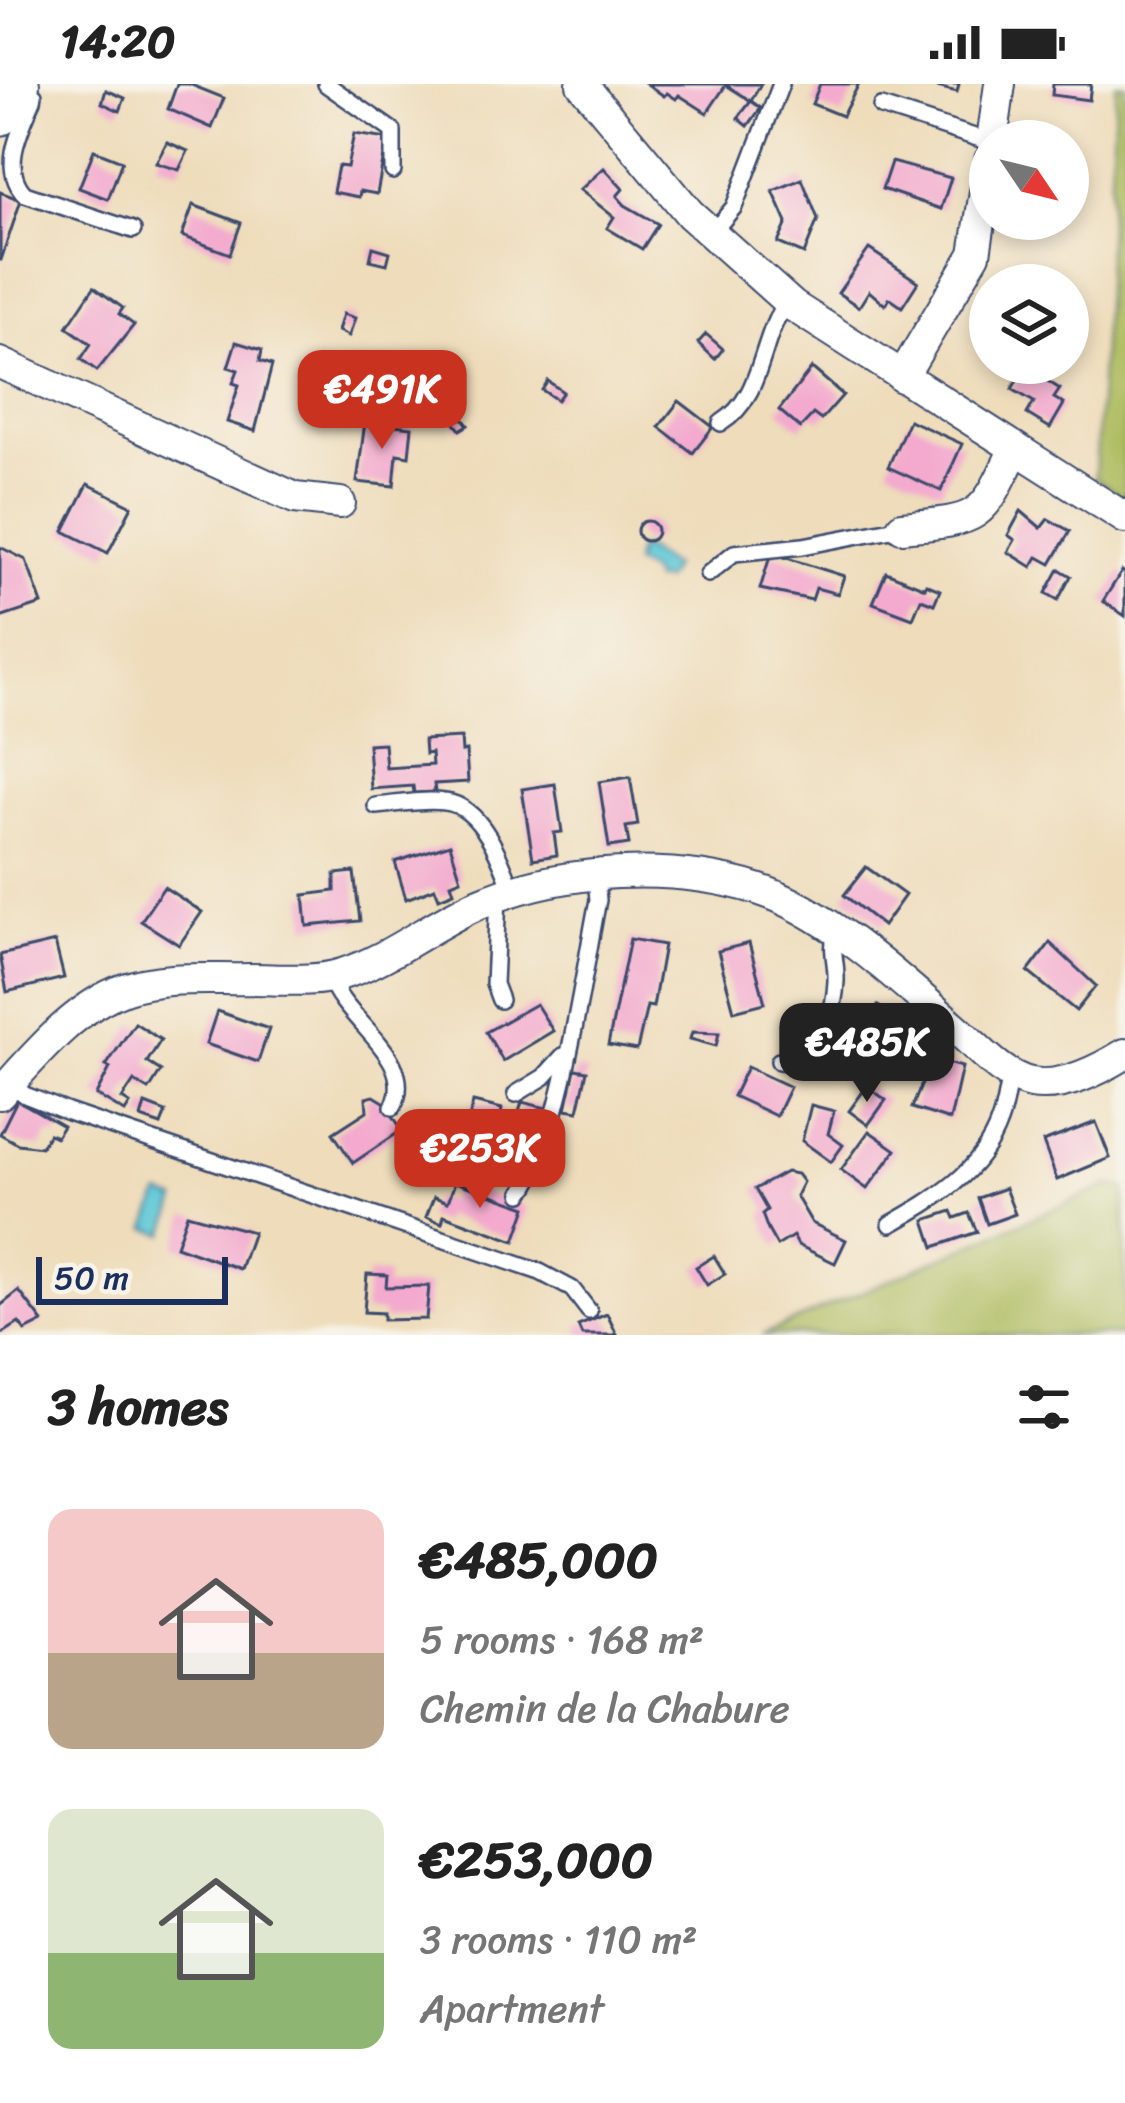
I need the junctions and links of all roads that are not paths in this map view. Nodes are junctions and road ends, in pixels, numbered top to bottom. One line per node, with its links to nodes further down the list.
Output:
1 (19, 84): 7 (main road); 11 (lane)
2 (326, 84): 10 (lane)
3 (582, 84): 12 (street)
4 (781, 84): 12 (lane)
5 (1000, 84): 8 (street)
6 (881, 107): 9 (lane)
7 (0, 114)
8 (994, 120)
9 (969, 135)
10 (393, 171)
11 (133, 230)
12 (711, 234): 14 (street)
13 (977, 240): 16 (street)
14 (787, 301): 16 (street); 17 (lane)
15 (0, 363): 19 (street)
16 (902, 376): 18 (street)
17 (722, 423)
18 (1015, 448): 20 (street); 21 (street)
19 (340, 503)
20 (1125, 518)
21 (902, 527): 22 (lane)
22 (708, 574)
23 (376, 806): 25 (lane)
24 (596, 877): 25 (street); 26 (street); 29 (lane)
25 (506, 894): 27 (street); 28 (lane)
26 (836, 932): 31 (lane); 32 (street)
27 (330, 976): 33 (street); 35 (lane)
28 (500, 1000)
29 (568, 1049): 34 (lane); 36 (lane)
30 (1125, 1054): 32 (street)
31 (779, 1061)
32 (1010, 1076): 37 (lane)
33 (5, 1089): 38 (lane)
34 (517, 1094)
35 (393, 1107)
36 (521, 1193)
37 (891, 1224)
38 (589, 1311)

